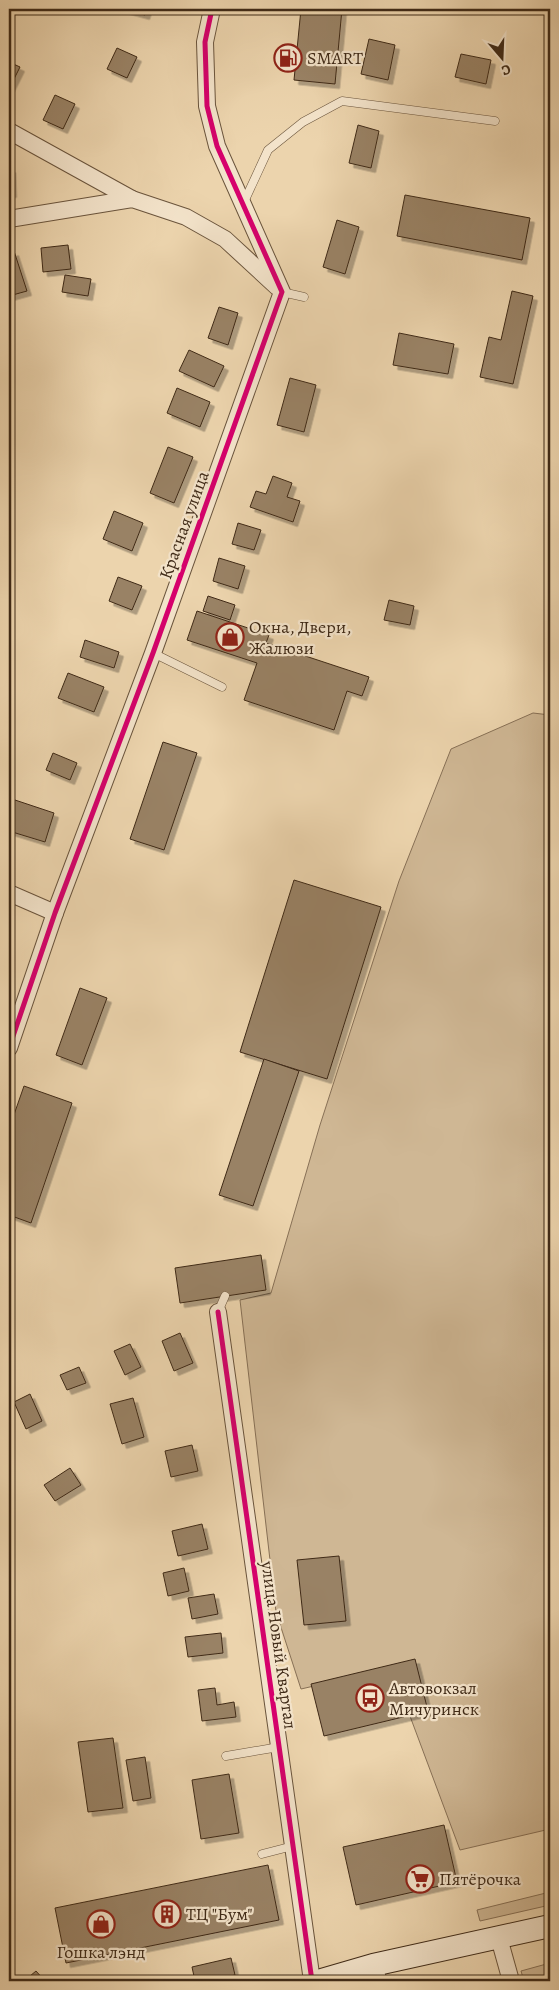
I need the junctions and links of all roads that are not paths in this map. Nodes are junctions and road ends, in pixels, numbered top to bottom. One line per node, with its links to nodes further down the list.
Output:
1 (212, 9): 5 (street)
2 (495, 121): 5 (lane)
3 (9, 131): 4 (street)
4 (132, 199): 6 (street); 7 (street)
5 (243, 204): 7 (street)
6 (9, 219)
7 (282, 292): 8 (lane); 9 (street, Красная улица)
8 (304, 296)
9 (153, 653): 10 (lane); 12 (street, Красная улица)
10 (222, 687)
11 (9, 893): 12 (street)
12 (55, 913): 13 (street, Красная улица)
13 (9, 1048)
14 (225, 1296): 15 (lane)
15 (218, 1312): 16 (street, улица Новый Квартал)
16 (280, 1747): 17 (lane); 18 (street, улица Новый Квартал)
17 (226, 1756)
18 (293, 1846): 19 (lane); 23 (street, улица Новый Квартал)
19 (262, 1854)
20 (550, 1926): 21 (main road)
21 (499, 1938): 22 (main road); 25 (street)
22 (376, 1973): 24 (main road)
23 (312, 1981)
24 (318, 1981)
25 (512, 1981)

